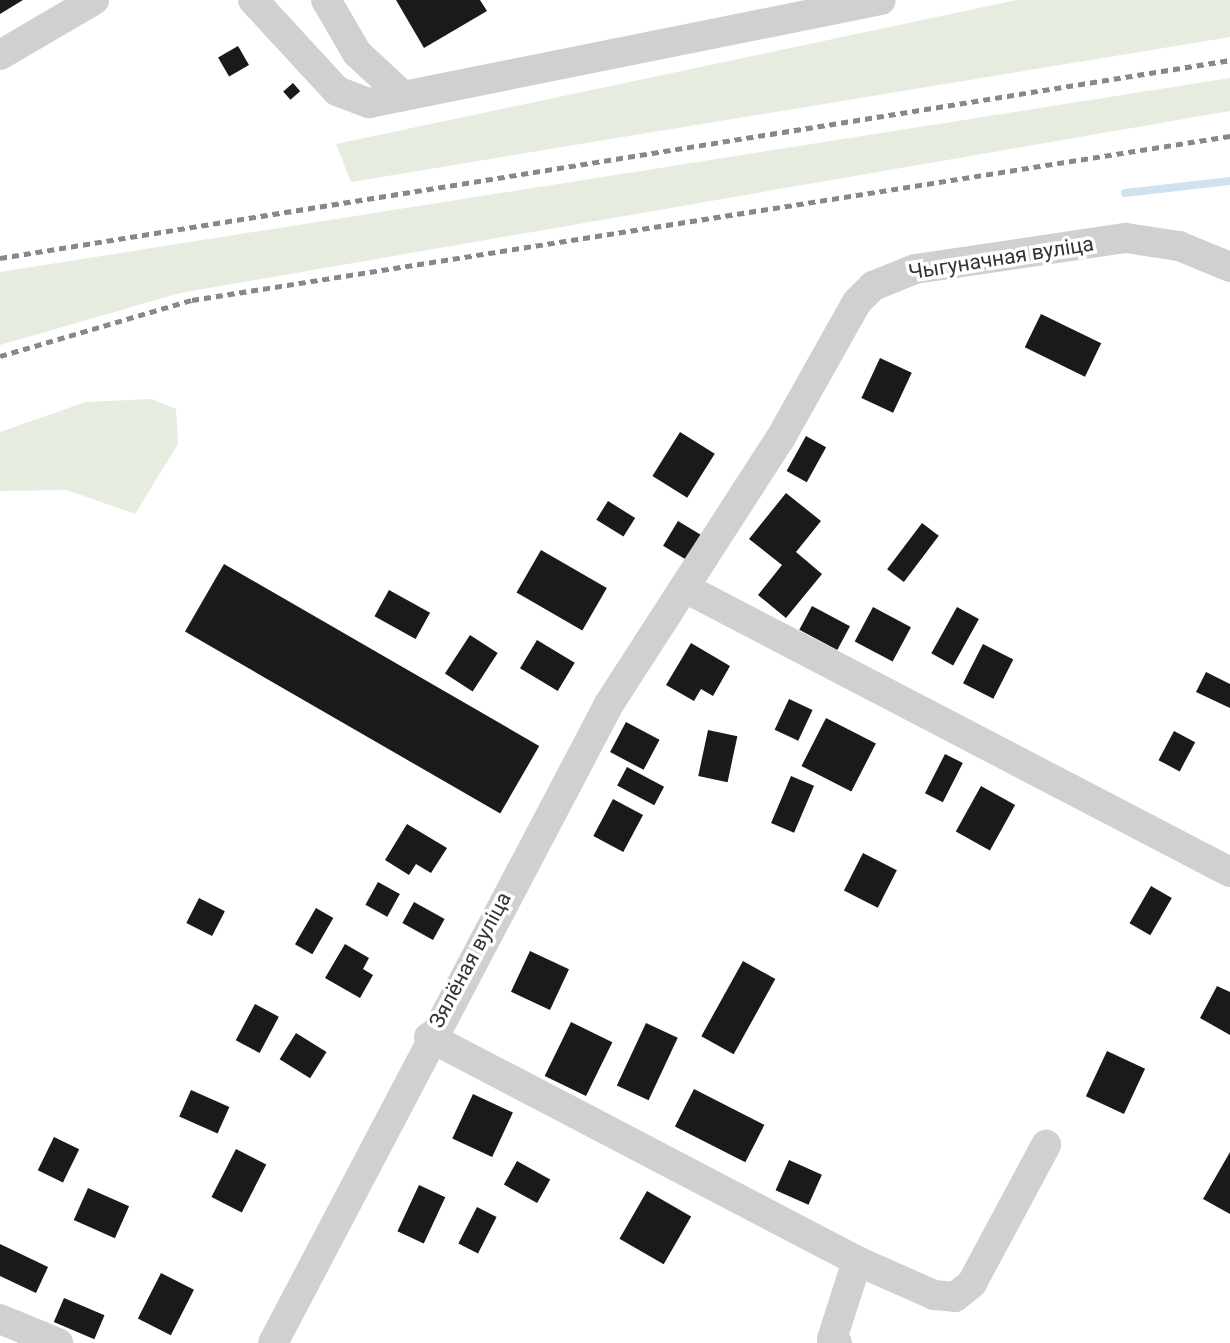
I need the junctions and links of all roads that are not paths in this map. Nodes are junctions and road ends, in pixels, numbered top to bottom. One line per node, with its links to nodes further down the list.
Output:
1 (94, 0): 5 (street)
2 (253, 0): 6 (street)
3 (326, 0): 6 (street)
4 (881, 0): 6 (street)
5 (0, 55)
6 (400, 93)
7 (1230, 267): 8 (street, Чыгуначная вуліца)
8 (687, 589): 9 (street); 10 (street, Зялёная вуліца)
9 (1230, 872)
10 (429, 1037): 12 (street); 15 (street, Зялёная вуліца)
11 (1046, 1145): 12 (street)
12 (857, 1261): 16 (street)
13 (0, 1319): 14 (street)
14 (58, 1343)
15 (273, 1343)
16 (837, 1343)

